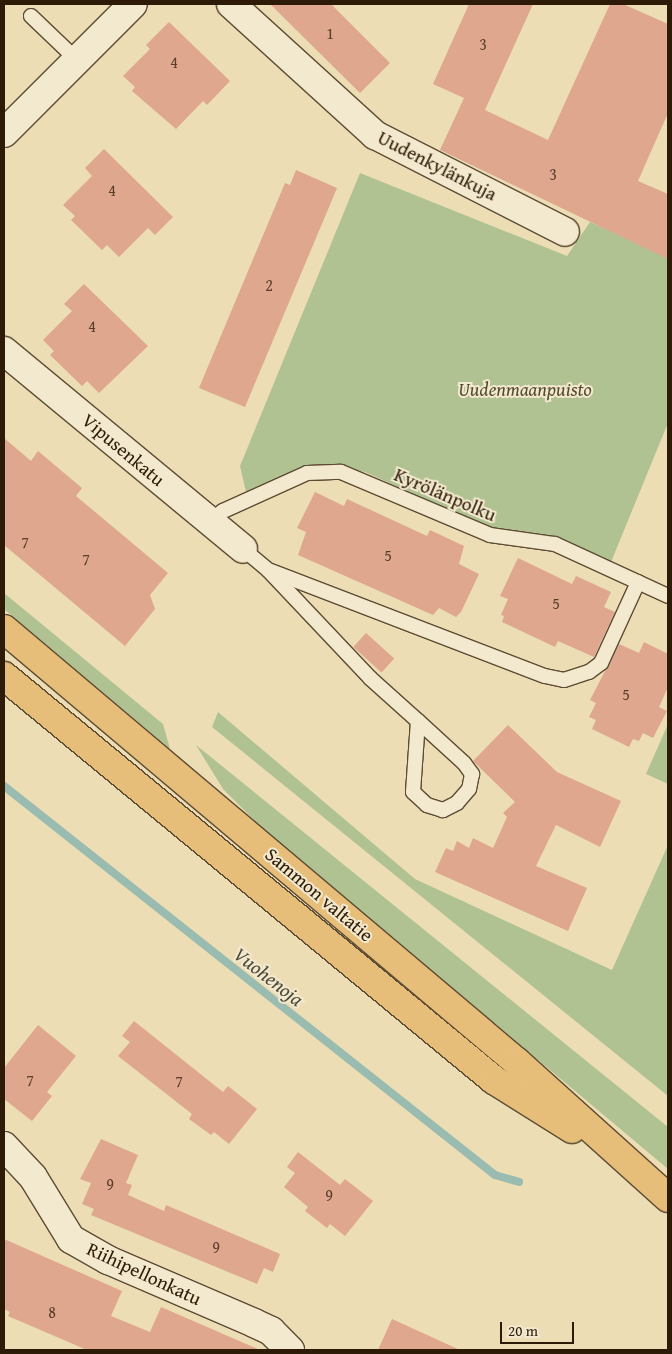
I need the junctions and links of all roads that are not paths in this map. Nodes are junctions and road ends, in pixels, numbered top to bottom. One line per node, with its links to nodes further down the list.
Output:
1 (134, 4): 4 (street)
2 (231, 4): 6 (street, Uudenkylänkuja)
3 (31, 16): 4 (lane)
4 (77, 60): 5 (street)
5 (4, 134)
6 (565, 232)
7 (4, 351): 8 (street, Vipusenkatu)
8 (210, 521): 9 (street, Vipusenkatu); 11 (lane, Kyrölänpolku)
9 (243, 549): 10 (lane)
10 (268, 570): 11 (lane); 15 (lane)
11 (638, 582): 12 (lane, Kyrölänpolku)
12 (668, 596)
13 (4, 629): 17 (main road, Sammon valtatie)
14 (4, 676): 17 (main road, Sammon valtatie)
15 (418, 721): 15 (lane)
16 (4, 1146): 19 (street, Riihipellonkatu)
17 (630, 1166): 18 (main road, Sammon valtatie)
18 (668, 1198)
19 (290, 1350)

